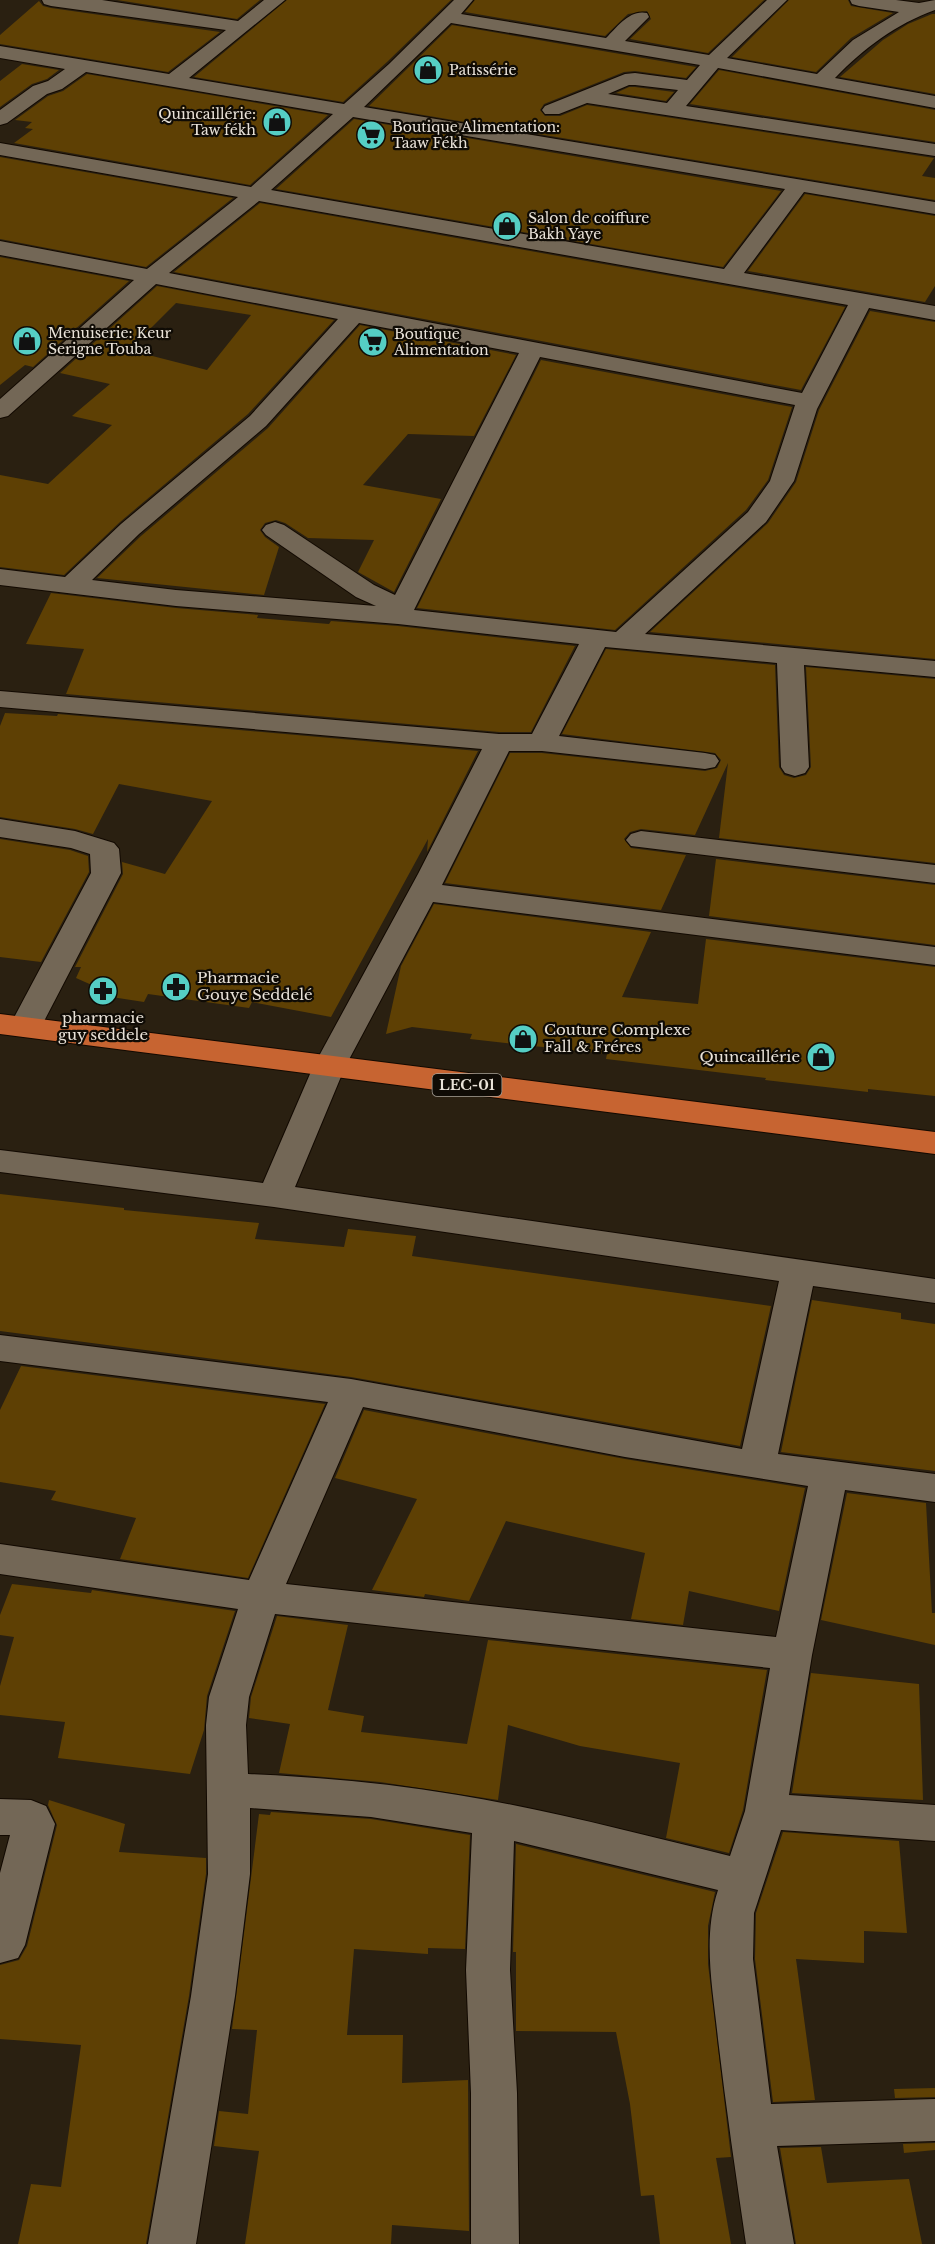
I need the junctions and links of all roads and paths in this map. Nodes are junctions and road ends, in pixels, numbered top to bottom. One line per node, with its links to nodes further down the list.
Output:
1 (51, 0): 9 (street)
2 (276, 0): 9 (street)
3 (464, 0): 7 (street)
4 (778, 0): 12 (street)
5 (860, 0): 6 (street)
6 (927, 7): 15 (street)
7 (448, 16): 10 (street); 20 (street)
8 (640, 17): 10 (street)
9 (242, 27): 14 (street)
10 (610, 44): 12 (street)
11 (0, 52): 13 (street)
12 (713, 60): 15 (street); 16 (street)
13 (83, 65): 14 (street); 22 (street)
14 (174, 80): 20 (street)
15 (822, 80): 18 (street)
16 (691, 86): 17 (street); 19 (street)
17 (584, 96): 19 (street); 21 (street)
18 (935, 102)
19 (673, 109): 24 (street)
20 (348, 110): 25 (street); 26 (street)
21 (552, 111)
22 (0, 119)
23 (0, 149): 26 (street)
24 (935, 150)
25 (800, 185): 27 (street); 30 (street)
26 (256, 193): 29 (street); 30 (street)
27 (935, 208)
28 (1, 250): 29 (street)
29 (151, 277): 33 (street); 36 (street)
30 (729, 277): 31 (street)
31 (862, 300): 32 (street); 35 (street)
32 (935, 313)
33 (353, 316): 34 (street); 39 (street)
34 (533, 349): 35 (street); 40 (street)
35 (809, 401): 41 (street)
36 (0, 411)
37 (275, 530): 40 (street)
38 (0, 577): 39 (street)
39 (71, 586): 40 (street)
40 (400, 611): 41 (street)
41 (609, 639): 42 (street); 46 (street)
42 (790, 656): 43 (street); 48 (street)
43 (935, 669)
44 (0, 699): 45 (street)
45 (499, 742): 46 (street); 52 (street)
46 (542, 743): 47 (street)
47 (705, 761)
48 (795, 767)
49 (0, 828): 54 (street)
50 (641, 840): 51 (street)
51 (935, 874)
52 (422, 892): 53 (street); 55 (street)
53 (935, 956)
54 (12, 1026): 55 (highway, LEC-01)
55 (328, 1067): 56 (highway, LEC-01); 58 (street)
56 (935, 1143)
57 (0, 1161): 58 (street)
58 (274, 1196): 59 (street)
59 (798, 1273): 60 (street); 63 (street)
60 (935, 1291)
61 (3, 1356): 62 (street)
62 (351, 1392): 63 (street); 67 (street)
63 (757, 1465): 64 (street)
64 (829, 1475): 65 (street); 68 (street)
65 (935, 1488)
66 (0, 1559): 67 (street)
67 (261, 1597): 68 (street); 69 (street)
68 (792, 1655): 70 (street)
69 (227, 1790): 72 (street); 78 (street)
70 (766, 1811): 73 (street); 74 (street)
71 (0, 1816): 75 (street)
72 (494, 1819): 74 (street); 79 (street)
73 (935, 1823)
74 (745, 1878): 77 (street)
75 (3, 1945)
76 (935, 2120): 77 (street)
77 (751, 2126): 80 (street)
78 (172, 2244)
79 (495, 2244)
80 (770, 2244)

